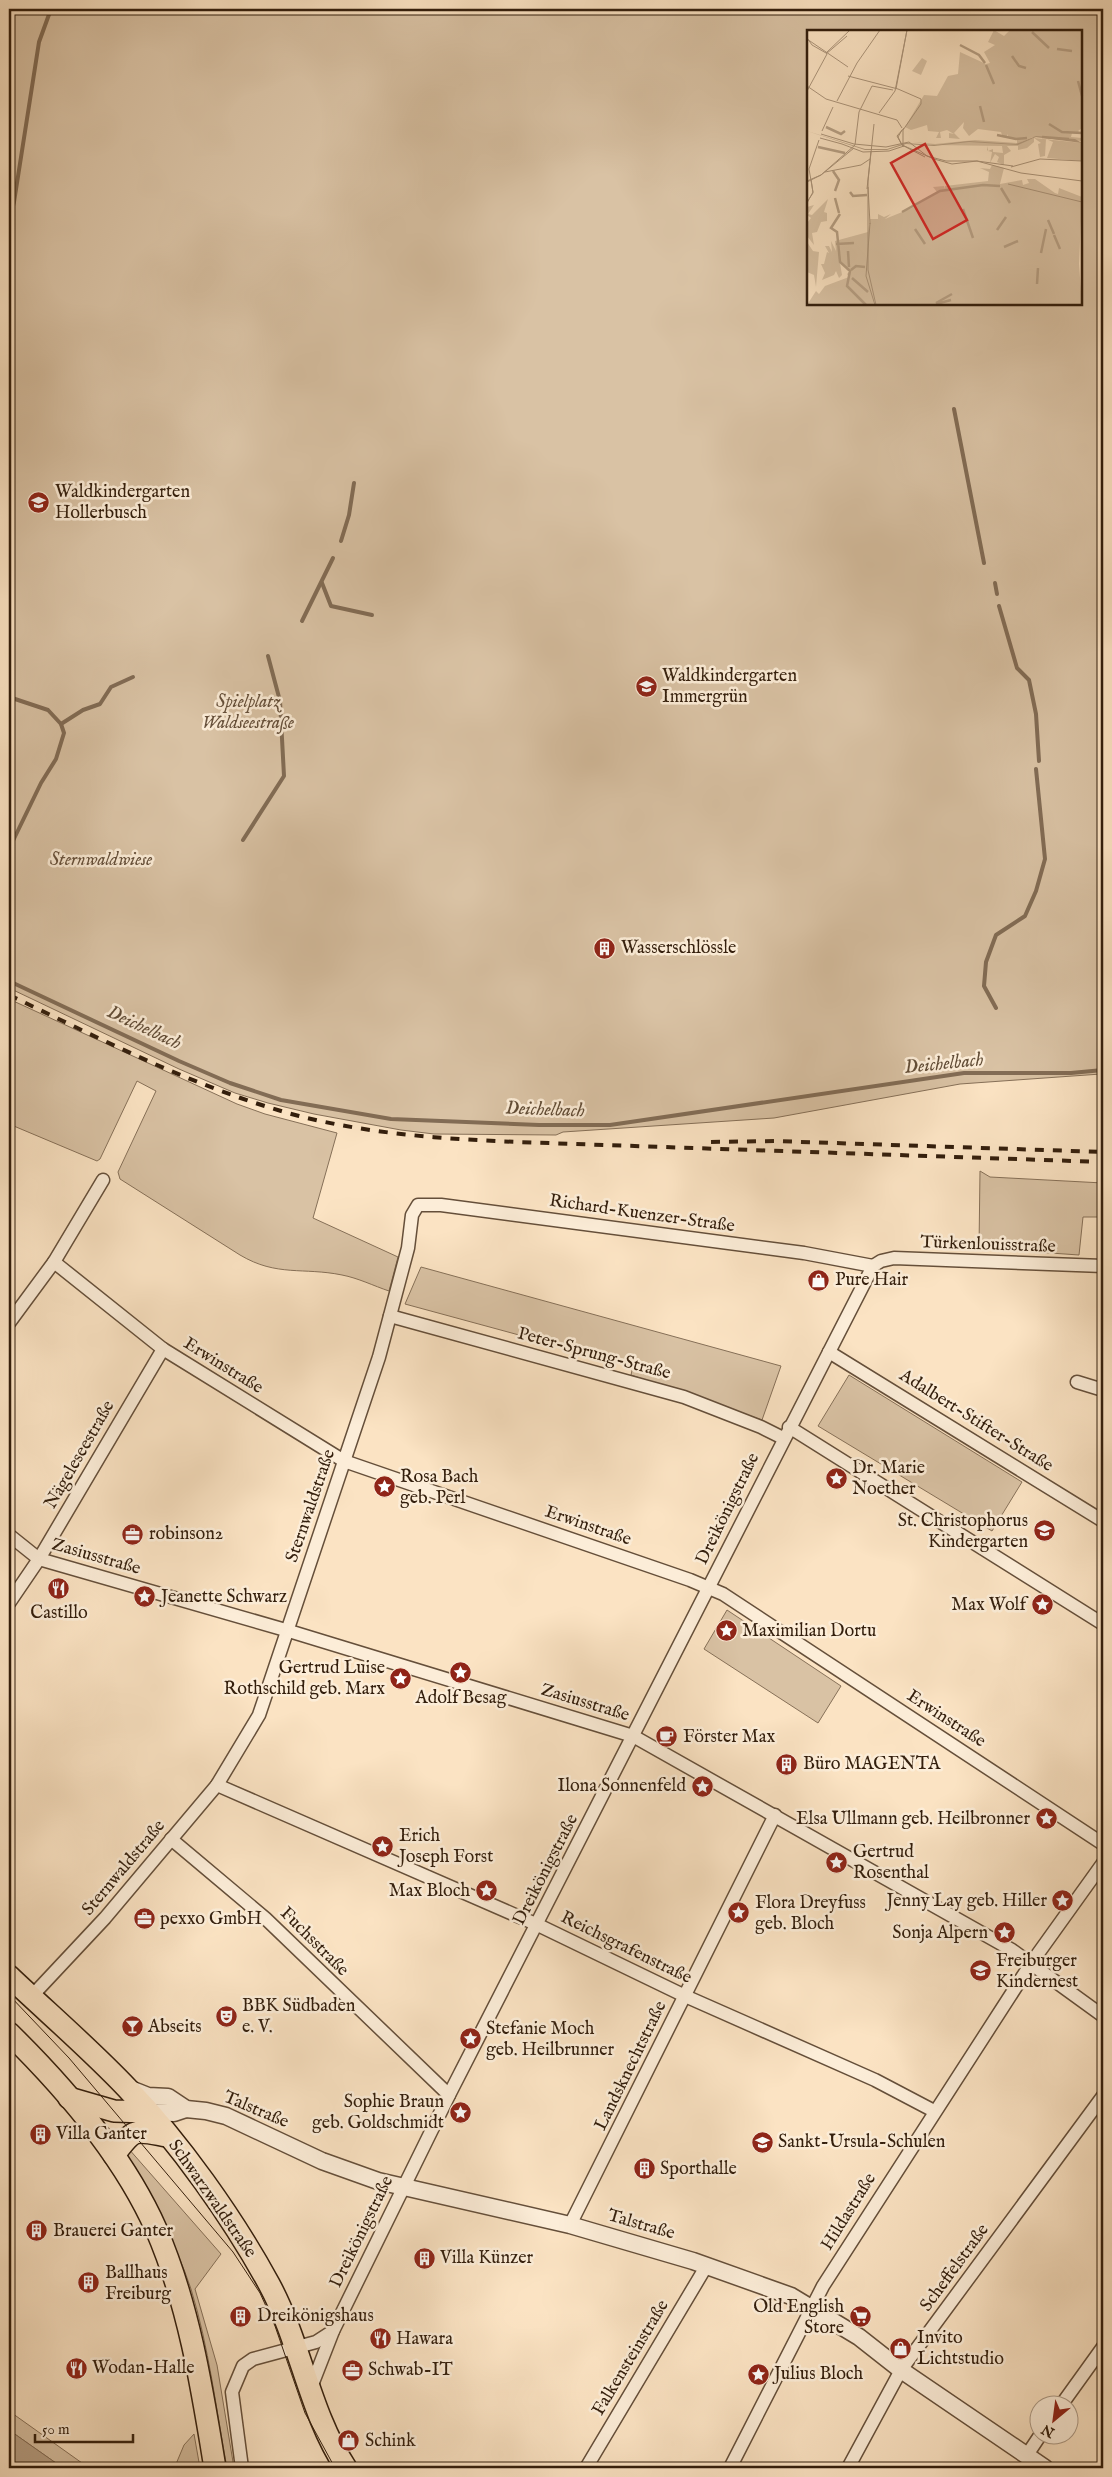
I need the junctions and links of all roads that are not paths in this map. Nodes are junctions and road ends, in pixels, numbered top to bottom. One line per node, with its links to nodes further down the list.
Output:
1 (103, 1180): 3 (street)
2 (412, 1215): 4 (street, Richard-Kuenzer-Straße); 6 (street, Sternwaldstraße)
3 (54, 1262): 7 (street); 8 (street, Erwinstraße)
4 (873, 1266): 5 (street, Türkenlouisstraße); 9 (street, Dreikönigstraße)
5 (1103, 1266)
6 (390, 1316): 12 (street, Peter-Sprung-Straße); 13 (street, Sternwaldstraße)
7 (9, 1323)
8 (163, 1349): 13 (street, Erwinstraße); 16 (street, Nägeleseestraße)
9 (829, 1352): 12 (street, Dreikönigstraße); 14 (street, Adalbert-Stifter-Straße)
10 (1077, 1382): 11 (street)
11 (1103, 1390)
12 (786, 1433): 17 (street, Dreikönigstraße); 19 (street, Peter-Sprung-Straße)
13 (344, 1461): 17 (street, Erwinstraße); 20 (street, Sternwaldstraße)
14 (1103, 1520)
15 (9, 1535): 16 (street, Zasiusstraße)
16 (39, 1559): 18 (street, Nägeleseestraße); 20 (street, Zasiusstraße)
17 (709, 1588): 21 (street, Dreikönigstraße); 25 (street, Erwinstraße)
18 (9, 1603)
19 (1103, 1624)
20 (288, 1631): 21 (street, Zasiusstraße); 22 (street, Sternwaldstraße)
21 (633, 1736): 23 (street, Zasiusstraße); 27 (street, Dreikönigstraße)
22 (217, 1785): 24 (street, Sternwaldstraße); 27 (street, Reichsgrafenstraße)
23 (775, 1815): 28 (street, Zasiusstraße); 30 (street, Landsknechtstraße)
24 (171, 1839): 31 (street, Sternwaldstraße); 35 (street, Fuchsstraße)
25 (1103, 1844)
26 (1103, 1863): 28 (street, Hildastraße)
27 (538, 1924): 30 (street, Reichsgrafenstraße); 35 (street, Dreikönigstraße)
28 (1032, 1962): 32 (street, Zasiusstraße); 40 (street, Hildastraße)
29 (9, 1976): 31 (main road, Schwarzwaldstraße)
30 (685, 1996): 40 (street, Reichsgrafenstraße); 45 (street, Landsknechtstraße)
31 (31, 1997): 34 (main road, Schwarzwaldstraße)
32 (1103, 2016)
33 (9, 2033): 37 (main road)
34 (128, 2088): 38 (street, Talstraße); 39 (main road); 41 (main road, Schwarzwaldstraße)
35 (449, 2095): 44 (street, Dreikönigstraße)
36 (1103, 2096): 51 (street, Scheffelstraße)
37 (69, 2098): 39 (main road); 43 (main road)
38 (186, 2109): 41 (street, Talstraße); 44 (street, Talstraße)
39 (114, 2111): 41 (main road)
40 (934, 2111): 47 (street, Hildastraße)
41 (148, 2112): 42 (main road, Schwarzwaldstraße)
42 (168, 2136): 43 (main road); 50 (main road, Schwarzwaldstraße)
43 (114, 2155): 56 (main road)
44 (404, 2185): 45 (street, Talstraße); 48 (street, Dreikönigstraße)
45 (570, 2225): 46 (street, Talstraße)
46 (707, 2265): 47 (street, Talstraße); 59 (street, Falkensteinstraße)
47 (811, 2307): 51 (street, Talstraße); 60 (street, Hildastraße)
48 (333, 2331): 50 (street); 52 (street, Dreikönigstraße)
49 (1103, 2347): 53 (street)
50 (296, 2348): 52 (main road, Schwarzwaldstraße); 57 (street)
51 (901, 2370): 55 (street, Talstraße); 61 (street, Scheffelstraße)
52 (310, 2391): 58 (main road, Schwarzwaldstraße)
53 (1069, 2394)
54 (1034, 2444): 55 (street)
55 (1026, 2455): 62 (street, Talstraße)
56 (214, 2468)
57 (242, 2468)
58 (346, 2468)
59 (586, 2468)
60 (730, 2468)
61 (848, 2468)
62 (1045, 2468)

